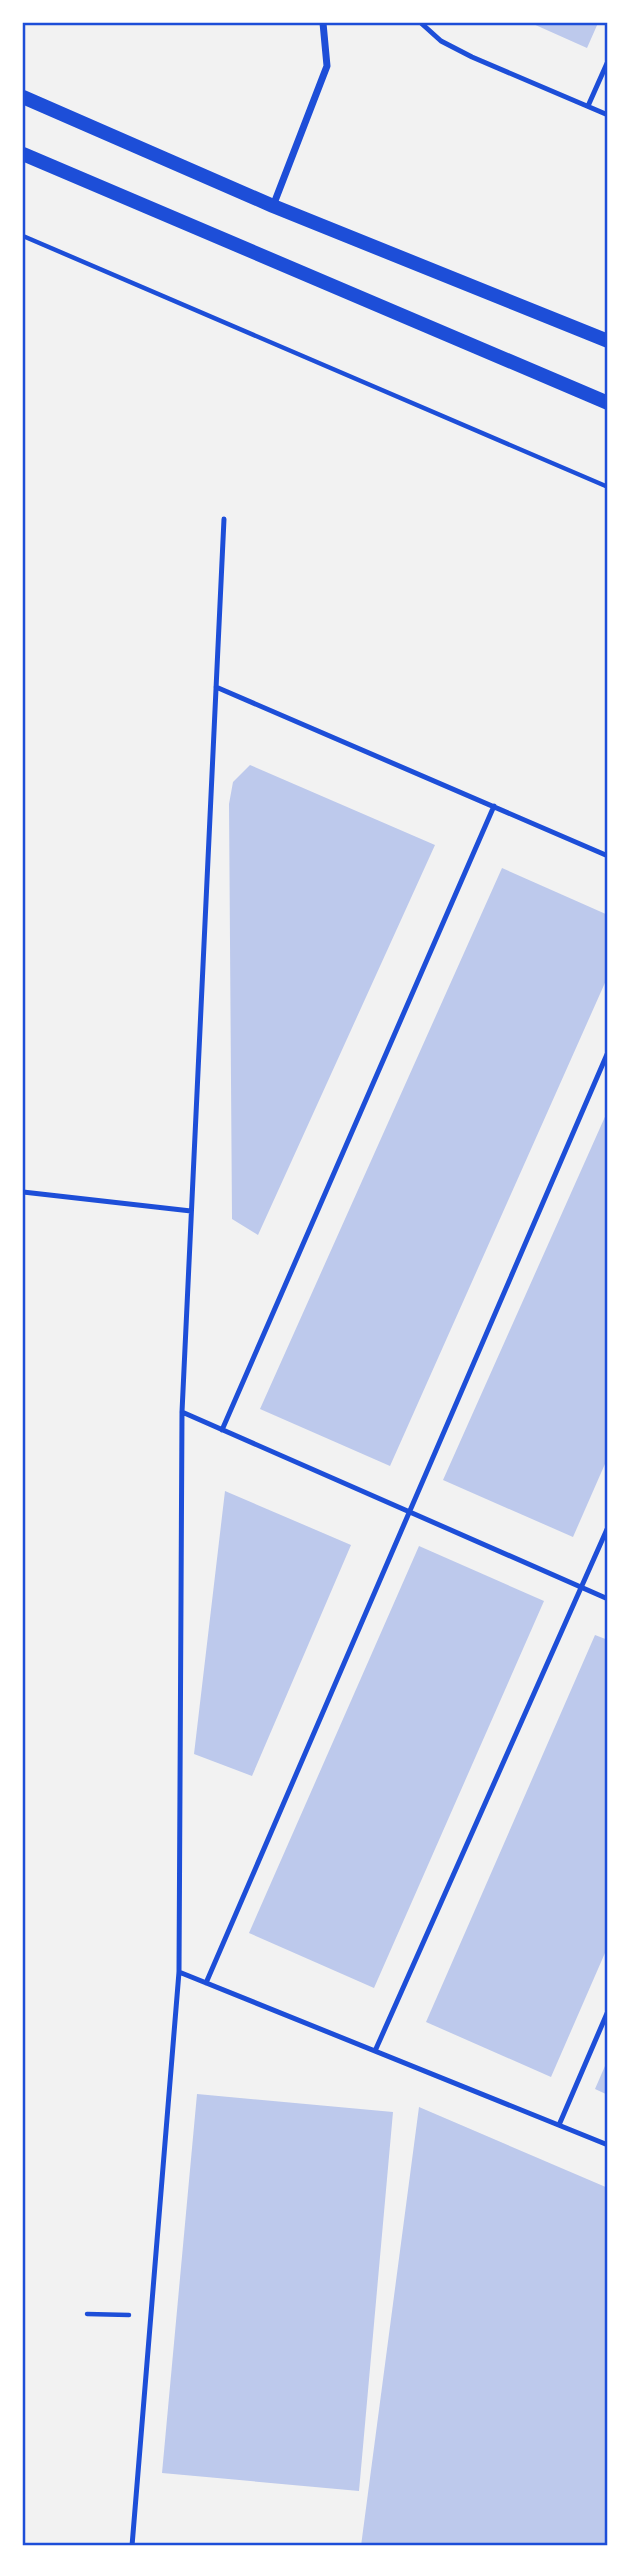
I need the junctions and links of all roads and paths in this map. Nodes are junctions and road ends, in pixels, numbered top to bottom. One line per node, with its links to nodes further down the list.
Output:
1 (323, 23): 8 (street)
2 (421, 23): 5 (lane)
3 (608, 61): 5 (lane)
4 (23, 97): 8 (main road)
5 (588, 106): 6 (lane)
6 (608, 115)
7 (23, 154): 11 (main road)
8 (273, 206): 10 (main road)
9 (24, 237): 12 (path)
10 (608, 341)
11 (608, 403)
12 (608, 487)
13 (224, 519): 14 (lane)
14 (216, 687): 15 (lane); 19 (lane)
15 (494, 806): 16 (lane); 21 (lane)
16 (608, 856)
17 (608, 1052): 22 (lane)
18 (23, 1192): 19 (lane)
19 (191, 1211): 20 (lane)
20 (182, 1412): 21 (lane); 26 (lane)
21 (222, 1430): 22 (lane)
22 (410, 1511): 24 (lane); 27 (lane)
23 (608, 1527): 24 (lane)
24 (582, 1587): 25 (lane); 29 (lane)
25 (608, 1599)
26 (179, 1972): 27 (lane); 33 (lane)
27 (206, 1983): 29 (lane)
28 (608, 2011): 30 (lane)
29 (375, 2051): 30 (lane)
30 (559, 2125): 31 (lane)
31 (608, 2145)
32 (87, 2314): 33 (path)
33 (151, 2315): 34 (lane)
34 (132, 2546)

